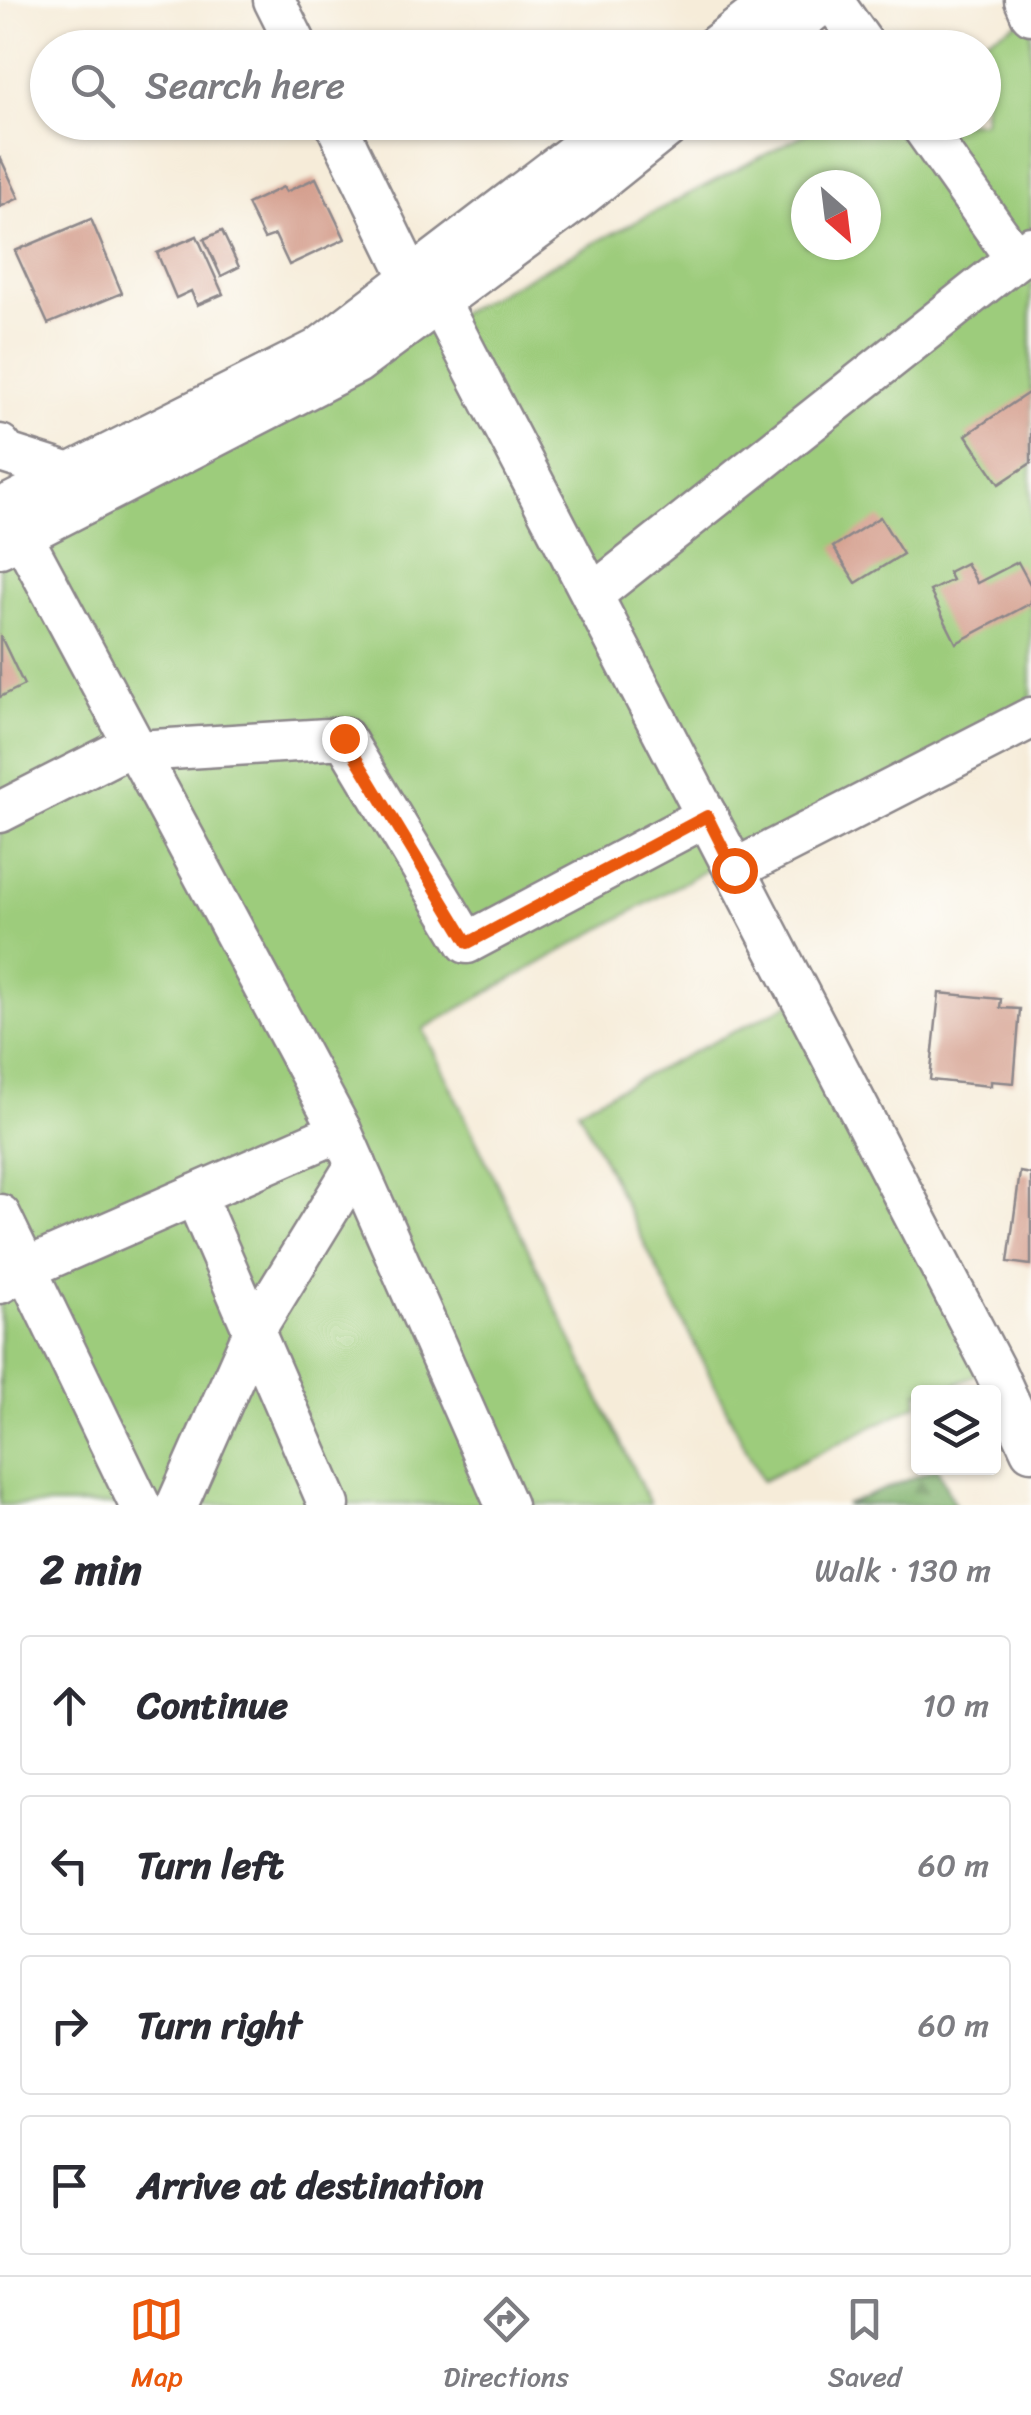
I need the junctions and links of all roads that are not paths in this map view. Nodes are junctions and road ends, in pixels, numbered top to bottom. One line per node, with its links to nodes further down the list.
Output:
1 (274, 0): 6 (street)
2 (774, 0): 7 (street)
3 (829, 0): 8 (street); 9 (street)
4 (1025, 0): 5 (street)
5 (1031, 14)
6 (289, 30)
7 (735, 30)
8 (791, 30)
9 (852, 30)
10 (344, 140): 15 (street)
11 (595, 140): 15 (street)
12 (652, 140): 15 (street)
13 (933, 140): 14 (street)
14 (1024, 253): 19 (street)
15 (425, 289): 17 (street); 18 (street); 19 (street)
16 (0, 446): 17 (street)
17 (70, 474): 18 (street)
18 (8, 531): 21 (street)
19 (592, 595): 23 (street)
20 (1031, 718): 24 (street)
21 (136, 748): 22 (street); 23 (street); 25 (street)
22 (0, 812)
23 (707, 816): 24 (street)
24 (734, 870): 30 (street)
25 (348, 1148): 26 (street); 29 (street); 34 (street)
26 (195, 1195): 28 (street); 29 (street)
27 (0, 1215): 28 (street)
28 (14, 1275): 31 (street)
29 (254, 1332): 32 (street); 33 (street)
30 (1031, 1450)
31 (140, 1505)
32 (177, 1505)
33 (329, 1505)
34 (506, 1505)

